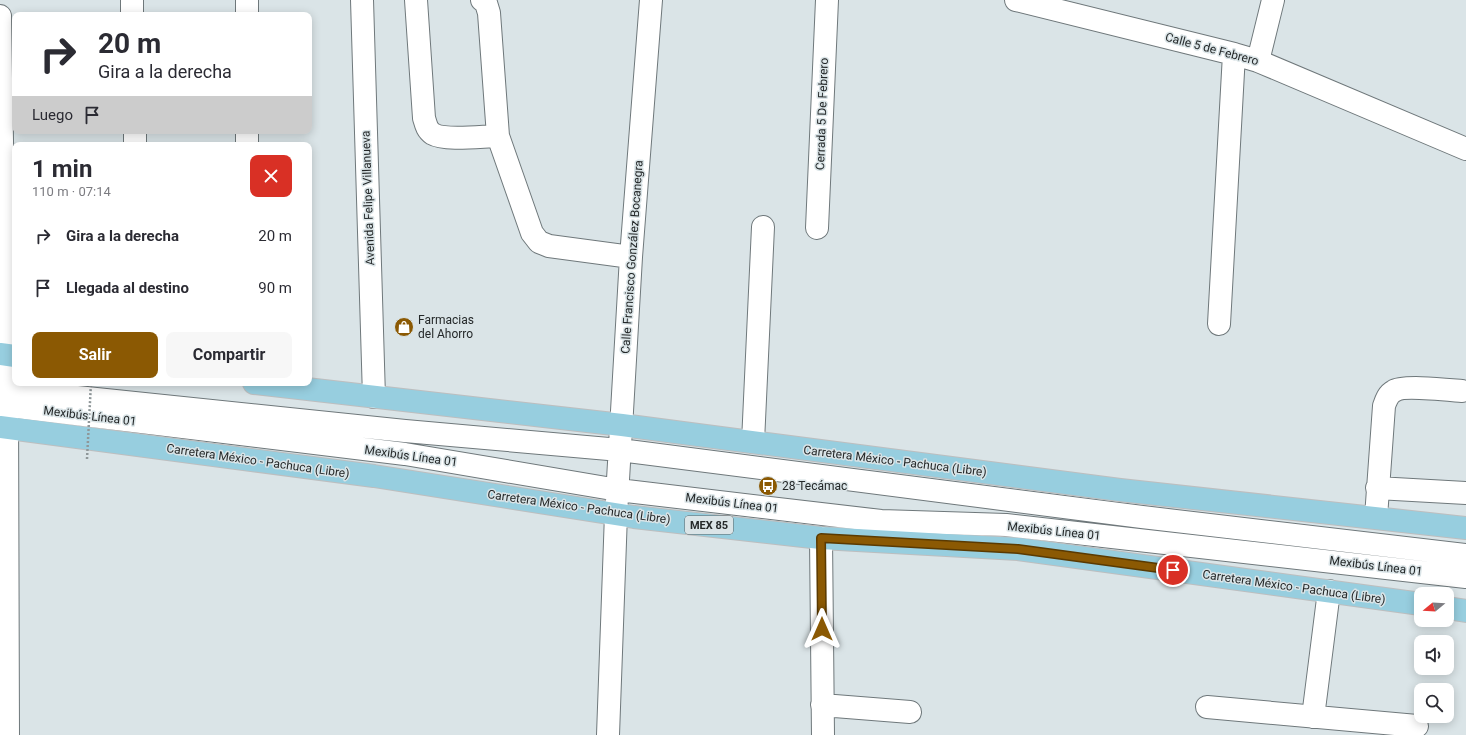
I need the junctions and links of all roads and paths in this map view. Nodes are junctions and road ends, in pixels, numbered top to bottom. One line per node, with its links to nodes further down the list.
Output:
1 (132, 0): 10 (street)
2 (247, 0): 11 (street)
3 (362, 0): 26 (street, Avenida Felipe Villanueva)
4 (416, 0): 15 (street)
5 (482, 0): 15 (street)
6 (651, 0): 19 (street, Calle Francisco González Bocanegra)
7 (827, 0): 18 (street, Cerrada 5 De Febrero)
8 (1016, 0): 13 (street, Calle 5 de Febrero)
9 (1273, 0): 14 (street)
10 (132, 12)
11 (247, 12)
12 (0, 16): 21 (street)
13 (1234, 54): 14 (street, Calle 5 de Febrero); 20 (street)
14 (1258, 61): 16 (street, Calle 5 de Febrero)
15 (498, 136): 19 (street)
16 (1466, 150)
17 (763, 227): 29 (street)
18 (818, 228)
19 (631, 257): 27 (street, Calle Francisco González Bocanegra)
20 (1219, 324)
21 (7, 355): 25 (street)
22 (91, 386): 31 (path, bridge)
23 (280, 386): 26 (main road, Carretera México - Pachuca (Libre))
24 (1462, 391): 32 (street)
25 (3, 397): 28 (street); 30 (street, Mexibús Línea 01); 33 (street, Mexibús Línea 01)
26 (374, 397): 27 (main road, Carretera México - Pachuca (Libre))
27 (622, 425): 29 (main road, Carretera México - Pachuca (Libre)); 30 (street, Calle Francisco González Bocanegra)
28 (4, 427): 35 (main road, Carretera México - Pachuca (Libre) / MEX 85); 50 (street)
29 (753, 442): 36 (main road, Carretera México - Pachuca (Libre))
30 (620, 450): 33 (street, Calle Francisco González Bocanegra); 39 (street, Mexibús Línea 01)
31 (87, 459)
32 (1378, 488): 34 (street); 36 (street)
33 (618, 490): 35 (street, Calle Francisco González Bocanegra); 40 (street, Mexibús Línea 01)
34 (1466, 493)
35 (616, 514): 38 (main road, Carretera México - Pachuca (Libre) / MEX 85); 51 (street, Calle Francisco González Bocanegra)
36 (1376, 517): 37 (main road, Carretera México - Pachuca (Libre))
37 (1466, 528)
38 (821, 538): 41 (main road, Carretera México - Pachuca (Libre) / MEX 85); 45 (street)
39 (1466, 555)
40 (1466, 577)
41 (1329, 591): 42 (main road, Carretera México - Pachuca (Libre) / MEX 85); 48 (street)
42 (1414, 603)
43 (1454, 609): 44 (main road)
44 (1466, 611)
45 (822, 705): 47 (street); 52 (street)
46 (1207, 707): 48 (street)
47 (910, 712)
48 (1313, 716): 49 (street)
49 (1417, 726)
50 (8, 735)
51 (608, 735)
52 (823, 735)

